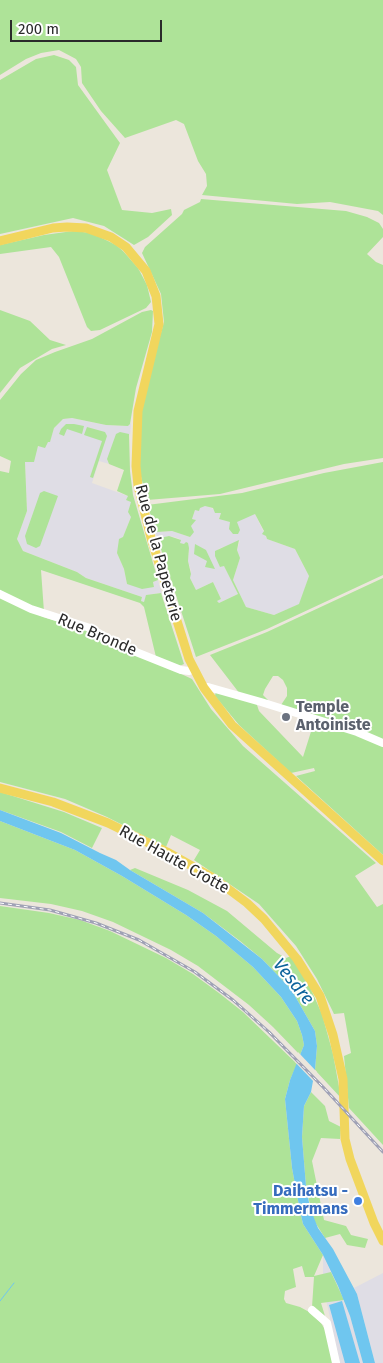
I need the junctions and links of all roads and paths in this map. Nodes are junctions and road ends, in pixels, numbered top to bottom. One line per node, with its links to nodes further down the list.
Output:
1 (0, 241): 3 (main road, Rue de la Papeterie)
2 (0, 594): 3 (street, Rue Bronde)
3 (194, 669): 4 (main road, Rue de la Papeterie)
4 (204, 688): 5 (street); 7 (main road, Rue de la Papeterie)
5 (383, 743)
6 (0, 788): 8 (main road, Rue Haute Crotte)
7 (383, 861)
8 (383, 1241)
9 (312, 1310): 10 (street)
10 (336, 1363)

